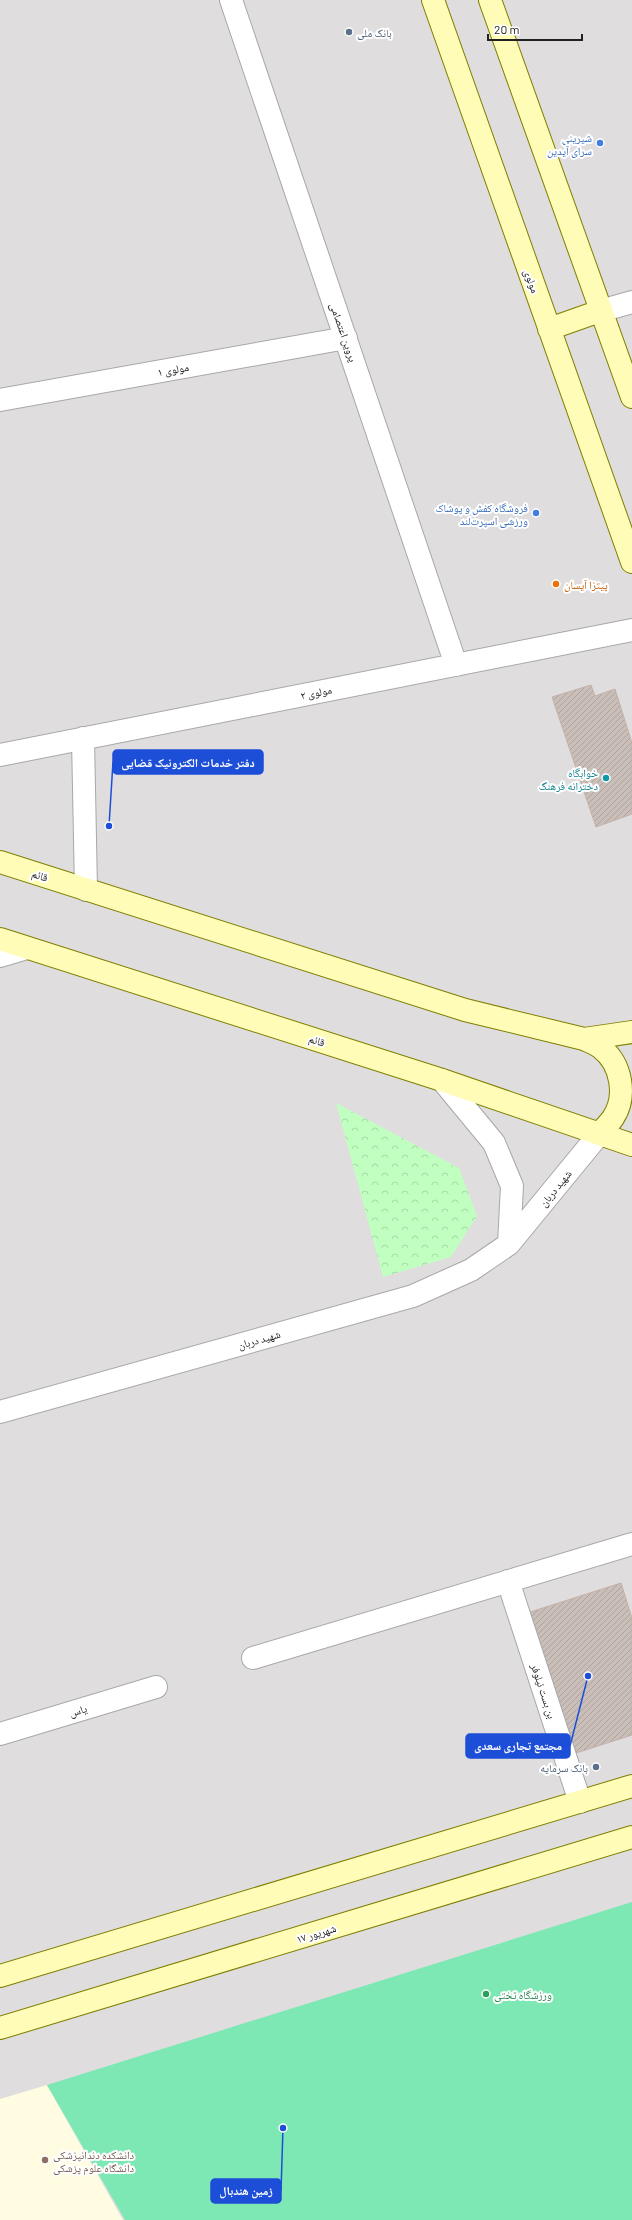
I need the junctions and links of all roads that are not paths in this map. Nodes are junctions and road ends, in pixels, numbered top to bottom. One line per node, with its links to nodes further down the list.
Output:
1 (231, 0): 7 (street, پروین اعتصامی)
2 (433, 0): 6 (main road, مولوی)
3 (490, 0): 5 (main road)
4 (632, 302): 5 (street)
5 (600, 310): 6 (main road); 8 (main road)
6 (549, 329): 10 (main road, مولوی)
7 (346, 338): 9 (street, مولوی ۱); 12 (street, پروین اعتصامی)
8 (632, 397)
9 (0, 400)
10 (632, 562)
11 (632, 630): 12 (street, مولوی ۲)
12 (456, 665): 13 (street, مولوی ۲)
13 (83, 738): 14 (street, مولوی ۲); 16 (street)
14 (0, 755)
15 (0, 862): 16 (main road, قائم)
16 (86, 890): 21 (main road, قائم)
17 (0, 939): 18 (main road, قائم)
18 (27, 948): 19 (street); 22 (main road, قائم)
19 (0, 956)
20 (632, 1032): 21 (main road, قائم)
21 (584, 1039): 23 (main road)
22 (442, 1080): 23 (main road, قائم); 25 (street)
23 (600, 1133): 24 (main road, قائم); 25 (street, شهید دربان)
24 (632, 1145)
25 (510, 1244): 26 (street, شهید دربان)
26 (0, 1412)
27 (632, 1544): 28 (street)
28 (508, 1581): 29 (street); 33 (street, بن بست نیلوفر)
29 (253, 1658)
30 (156, 1687): 31 (street, یاس)
31 (0, 1734)
32 (632, 1786): 33 (main road)
33 (580, 1802): 35 (main road)
34 (632, 1837): 36 (main road, ۱۷ شهریور)
35 (0, 1976)
36 (0, 2028)

